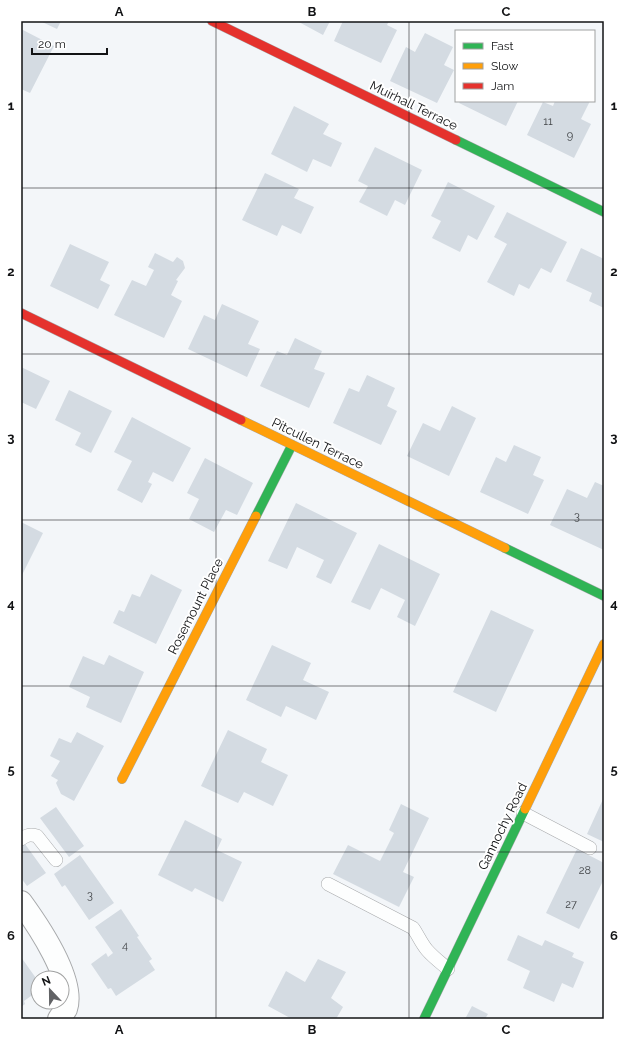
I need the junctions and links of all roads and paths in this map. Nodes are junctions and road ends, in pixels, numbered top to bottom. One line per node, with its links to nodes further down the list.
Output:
1 (212, 21): 2 (street, Muirhall Terrace)
2 (604, 212)
3 (21, 313): 4 (street, Pitcullen Terrace)
4 (292, 445): 5 (street, Pitcullen Terrace); 7 (street, Rosemount Place)
5 (604, 596)
6 (604, 644): 8 (street, Gannochy Road)
7 (122, 779)
8 (523, 813): 10 (lane); 14 (street, Gannochy Road)
9 (21, 839): 11 (lane)
10 (590, 848)
11 (56, 860)
12 (328, 884): 14 (lane)
13 (21, 902): 15 (street)
14 (448, 969): 16 (street, Gannochy Road)
15 (59, 1019)
16 (424, 1019)

